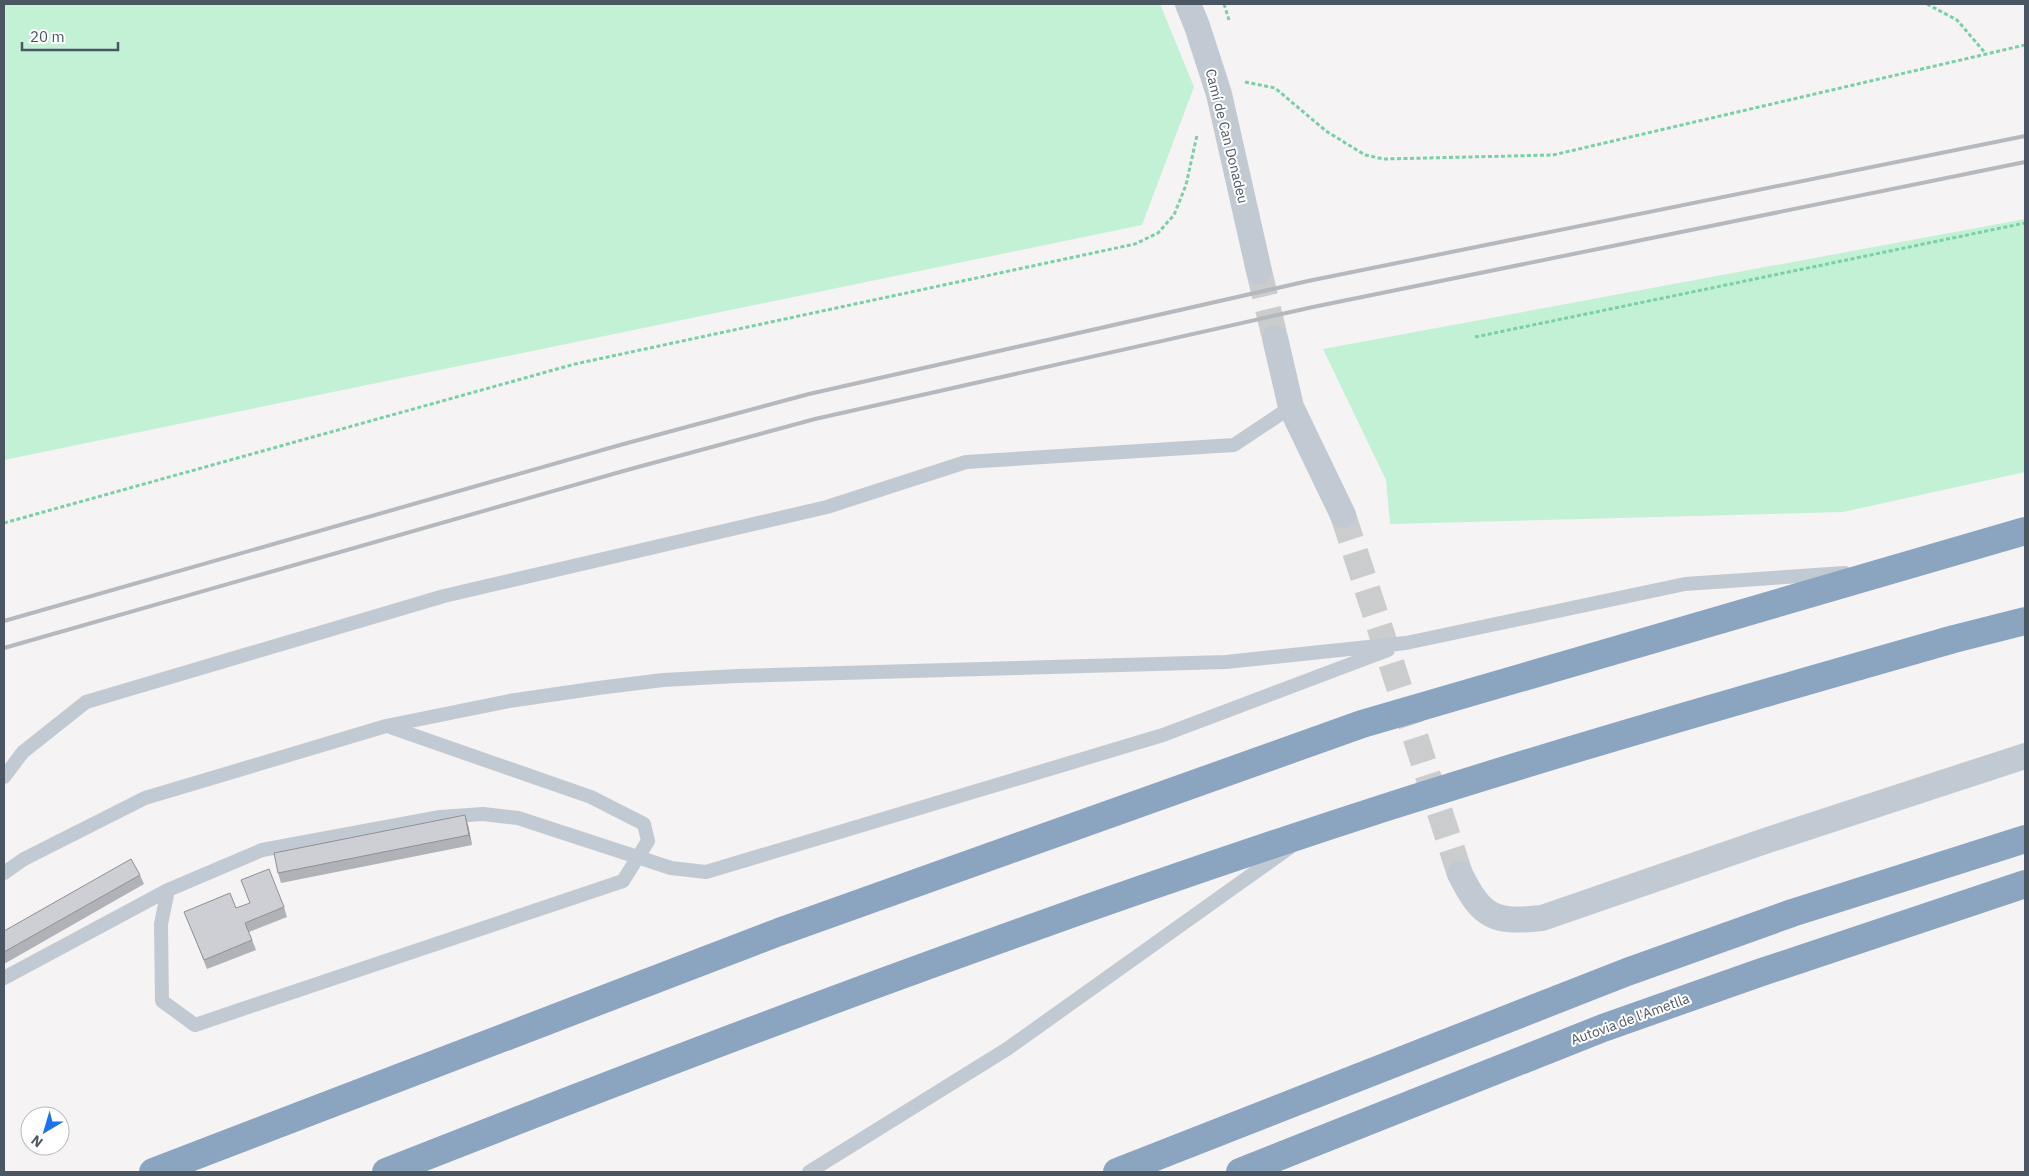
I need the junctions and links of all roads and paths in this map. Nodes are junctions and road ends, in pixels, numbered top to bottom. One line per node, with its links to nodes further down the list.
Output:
1 (1188, 4): 5 (street, Camí de Can Donadeu)
2 (1927, 4): 4 (path)
3 (2025, 45): 4 (path)
4 (1986, 54): 5 (path)
5 (1218, 94): 7 (street, Camí de Can Donadeu); 12 (path)
6 (2025, 223): 8 (path)
7 (1259, 271)
8 (1475, 337)
9 (1275, 338): 10 (street)
10 (1291, 407): 11 (street); 19 (lane)
11 (1343, 515)
12 (4, 524)
13 (2025, 531): 14 (highway)
14 (1888, 570): 16 (lane); 28 (highway)
15 (2025, 621): 20 (highway)
16 (1406, 644): 17 (lane); 22 (lane)
17 (386, 726): 22 (lane); 23 (lane)
18 (2025, 756): 24 (street)
19 (4, 777)
20 (1308, 834): 29 (highway); 30 (lane)
21 (2025, 838): 31 (highway)
22 (639, 857): 26 (lane); 26 (lane)
23 (4, 873)
24 (1460, 874)
25 (2025, 884): 32 (highway, Autovia de l'Ametlla)
26 (168, 890): 27 (lane)
27 (4, 978)
28 (153, 1172)
29 (386, 1172)
30 (809, 1172)
31 (1117, 1172)
32 (1240, 1172)

